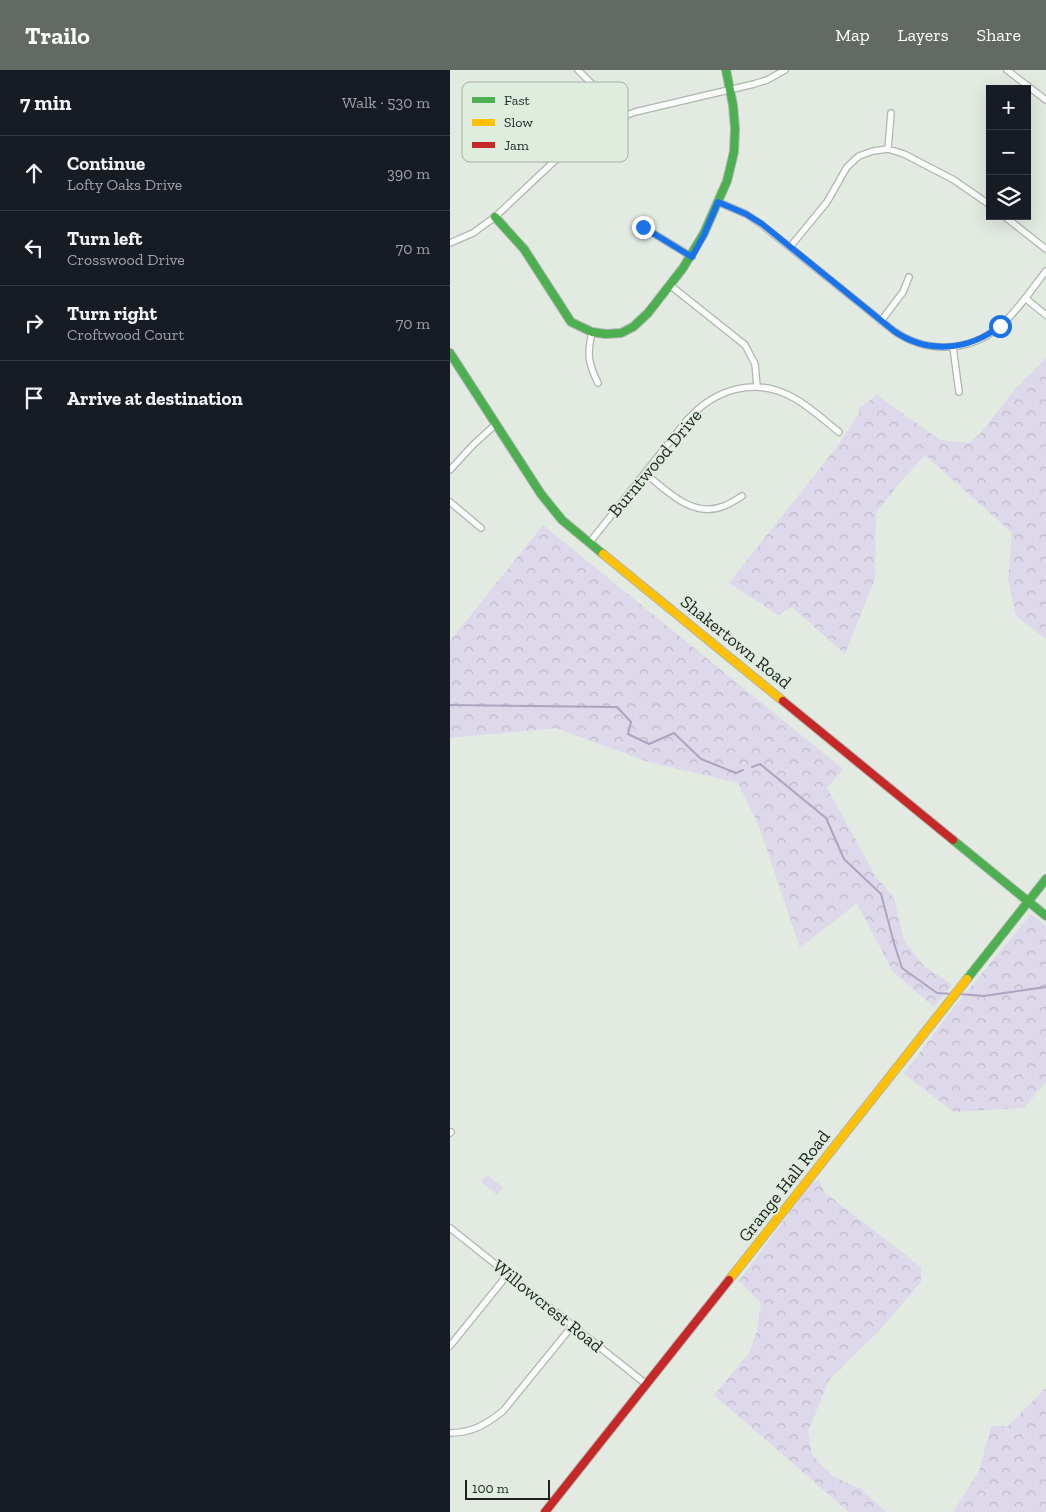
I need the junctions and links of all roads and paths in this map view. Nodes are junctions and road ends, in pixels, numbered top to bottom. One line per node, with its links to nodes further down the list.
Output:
1 (578, 70): 5 (street)
2 (726, 70): 6 (street)
3 (785, 70): 6 (street)
4 (1007, 70): 7 (street)
5 (590, 82)
6 (730, 90): 9 (street); 12 (street)
7 (1046, 100)
8 (891, 113): 10 (street)
9 (628, 114)
10 (888, 149): 13 (street); 18 (street)
11 (554, 162): 14 (street)
12 (718, 202): 18 (street); 20 (street)
13 (986, 202)
14 (495, 218): 17 (street); 27 (street)
15 (1009, 220): 19 (street)
16 (643, 227): 20 (street)
17 (450, 243)
18 (790, 247): 26 (street)
19 (1046, 249)
20 (692, 257): 23 (street)
21 (1046, 271): 24 (street)
22 (909, 277): 26 (street)
23 (671, 286): 27 (street); 31 (street)
24 (1025, 298): 25 (street); 28 (street)
25 (1046, 315)
26 (881, 320): 28 (street)
27 (592, 332): 30 (street)
28 (953, 347): 32 (street)
29 (450, 353): 33 (street, Shakertown Road)
30 (598, 383)
31 (757, 386): 34 (street); 36 (street, Burntwood Drive)
32 (959, 392)
33 (496, 424): 35 (street); 40 (street, Shakertown Road)
34 (839, 432)
35 (450, 470)
36 (645, 473): 37 (street); 40 (street, Burntwood Drive)
37 (742, 496)
38 (450, 502): 39 (street)
39 (481, 528)
40 (590, 542): 42 (street, Shakertown Road)
41 (1046, 879): 42 (street, Grange Hall Road)
42 (1028, 901): 43 (street, Shakertown Road); 48 (street, Grange Hall Road)
43 (1046, 916)
44 (450, 1228): 45 (street, Willowcrest Road)
45 (508, 1274): 46 (street, Willowcrest Road); 47 (street)
46 (573, 1325): 48 (street, Willowcrest Road); 49 (street)
47 (450, 1346)
48 (646, 1384): 50 (street, Grange Hall Road)
49 (450, 1433)
50 (545, 1512)

